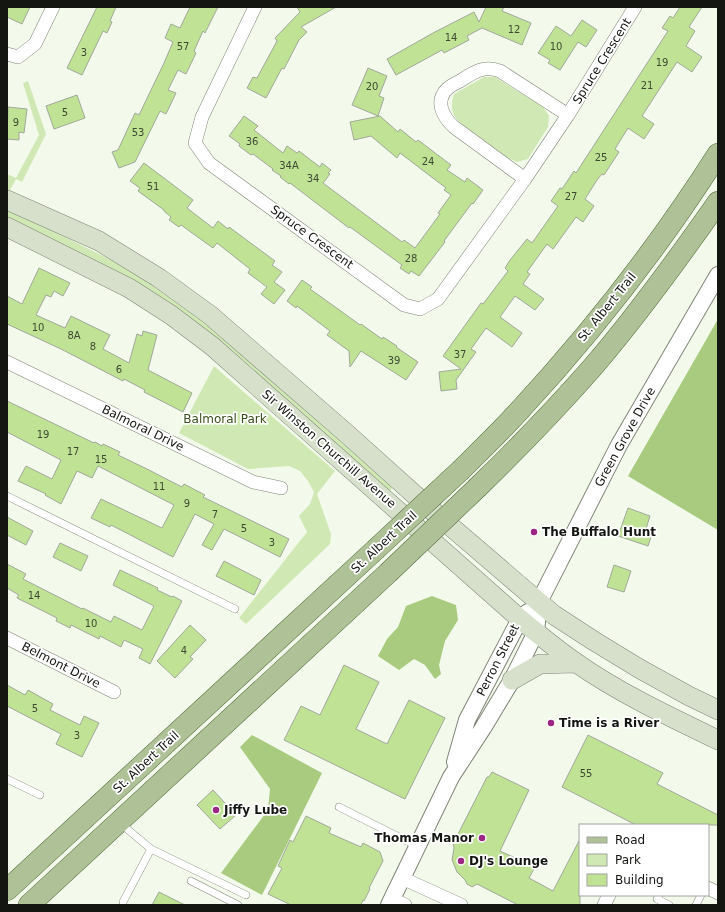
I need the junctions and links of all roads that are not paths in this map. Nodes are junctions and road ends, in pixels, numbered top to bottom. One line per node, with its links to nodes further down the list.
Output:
1 (53, 7): 4 (street)
2 (255, 7): 7 (street, Spruce Crescent)
3 (635, 7): 5 (street, Spruce Crescent)
4 (7, 54)
5 (568, 115): 7 (street, Spruce Crescent); 7 (street, Spruce Crescent)
6 (718, 154): 36 (main road, St. Albert Trail, bridge)
7 (525, 179)
8 (7, 200): 15 (main road, Sir Winston Churchill Avenue)
9 (718, 202): 29 (main road, St. Albert Trail, bridge)
10 (7, 227): 17 (main road, Sir Winston Churchill Avenue)
11 (718, 275): 15 (street, Green Grove Drive)
12 (7, 362): 13 (street, Balmoral Drive)
13 (281, 488)
14 (7, 496): 16 (lane)
15 (539, 602): 17 (street, Perron Street); 18 (street, Perron Street); 23 (main road, Sir Winston Churchill Avenue)
16 (235, 609)
17 (520, 619): 18 (main road, Sir Winston Churchill Avenue); 25 (street, Perron Street)
18 (536, 632): 20 (main road, Sir Winston Churchill Avenue); 21 (street, Perron Street)
19 (7, 638): 22 (street, Belmont Drive)
20 (576, 663): 21 (main road); 24 (main road, Sir Winston Churchill Avenue)
21 (512, 680): 25 (street, Perron Street)
22 (114, 692)
23 (718, 710)
24 (718, 740)
25 (451, 777): 30 (street, Perron Street)
26 (7, 779): 27 (lane)
27 (40, 795)
28 (339, 807): 30 (lane)
29 (119, 822): 31 (lane); 45 (main road, St. Albert Trail)
30 (417, 846): 32 (street, Perron Street)
31 (151, 850): 34 (lane); 43 (lane)
32 (402, 878): 44 (street, Perron Street); 47 (street)
33 (191, 881): 39 (lane)
34 (224, 885): 38 (lane); 39 (lane)
35 (709, 888): 37 (street)
36 (7, 890)
37 (718, 893)
38 (246, 895)
39 (219, 896): 46 (lane)
40 (608, 896): 48 (street)
41 (658, 896): 49 (lane)
42 (700, 896): 50 (lane)
43 (123, 902)
44 (395, 903)
45 (29, 905)
46 (238, 905)
47 (461, 905)
48 (604, 905)
49 (669, 905)
50 (696, 905)

